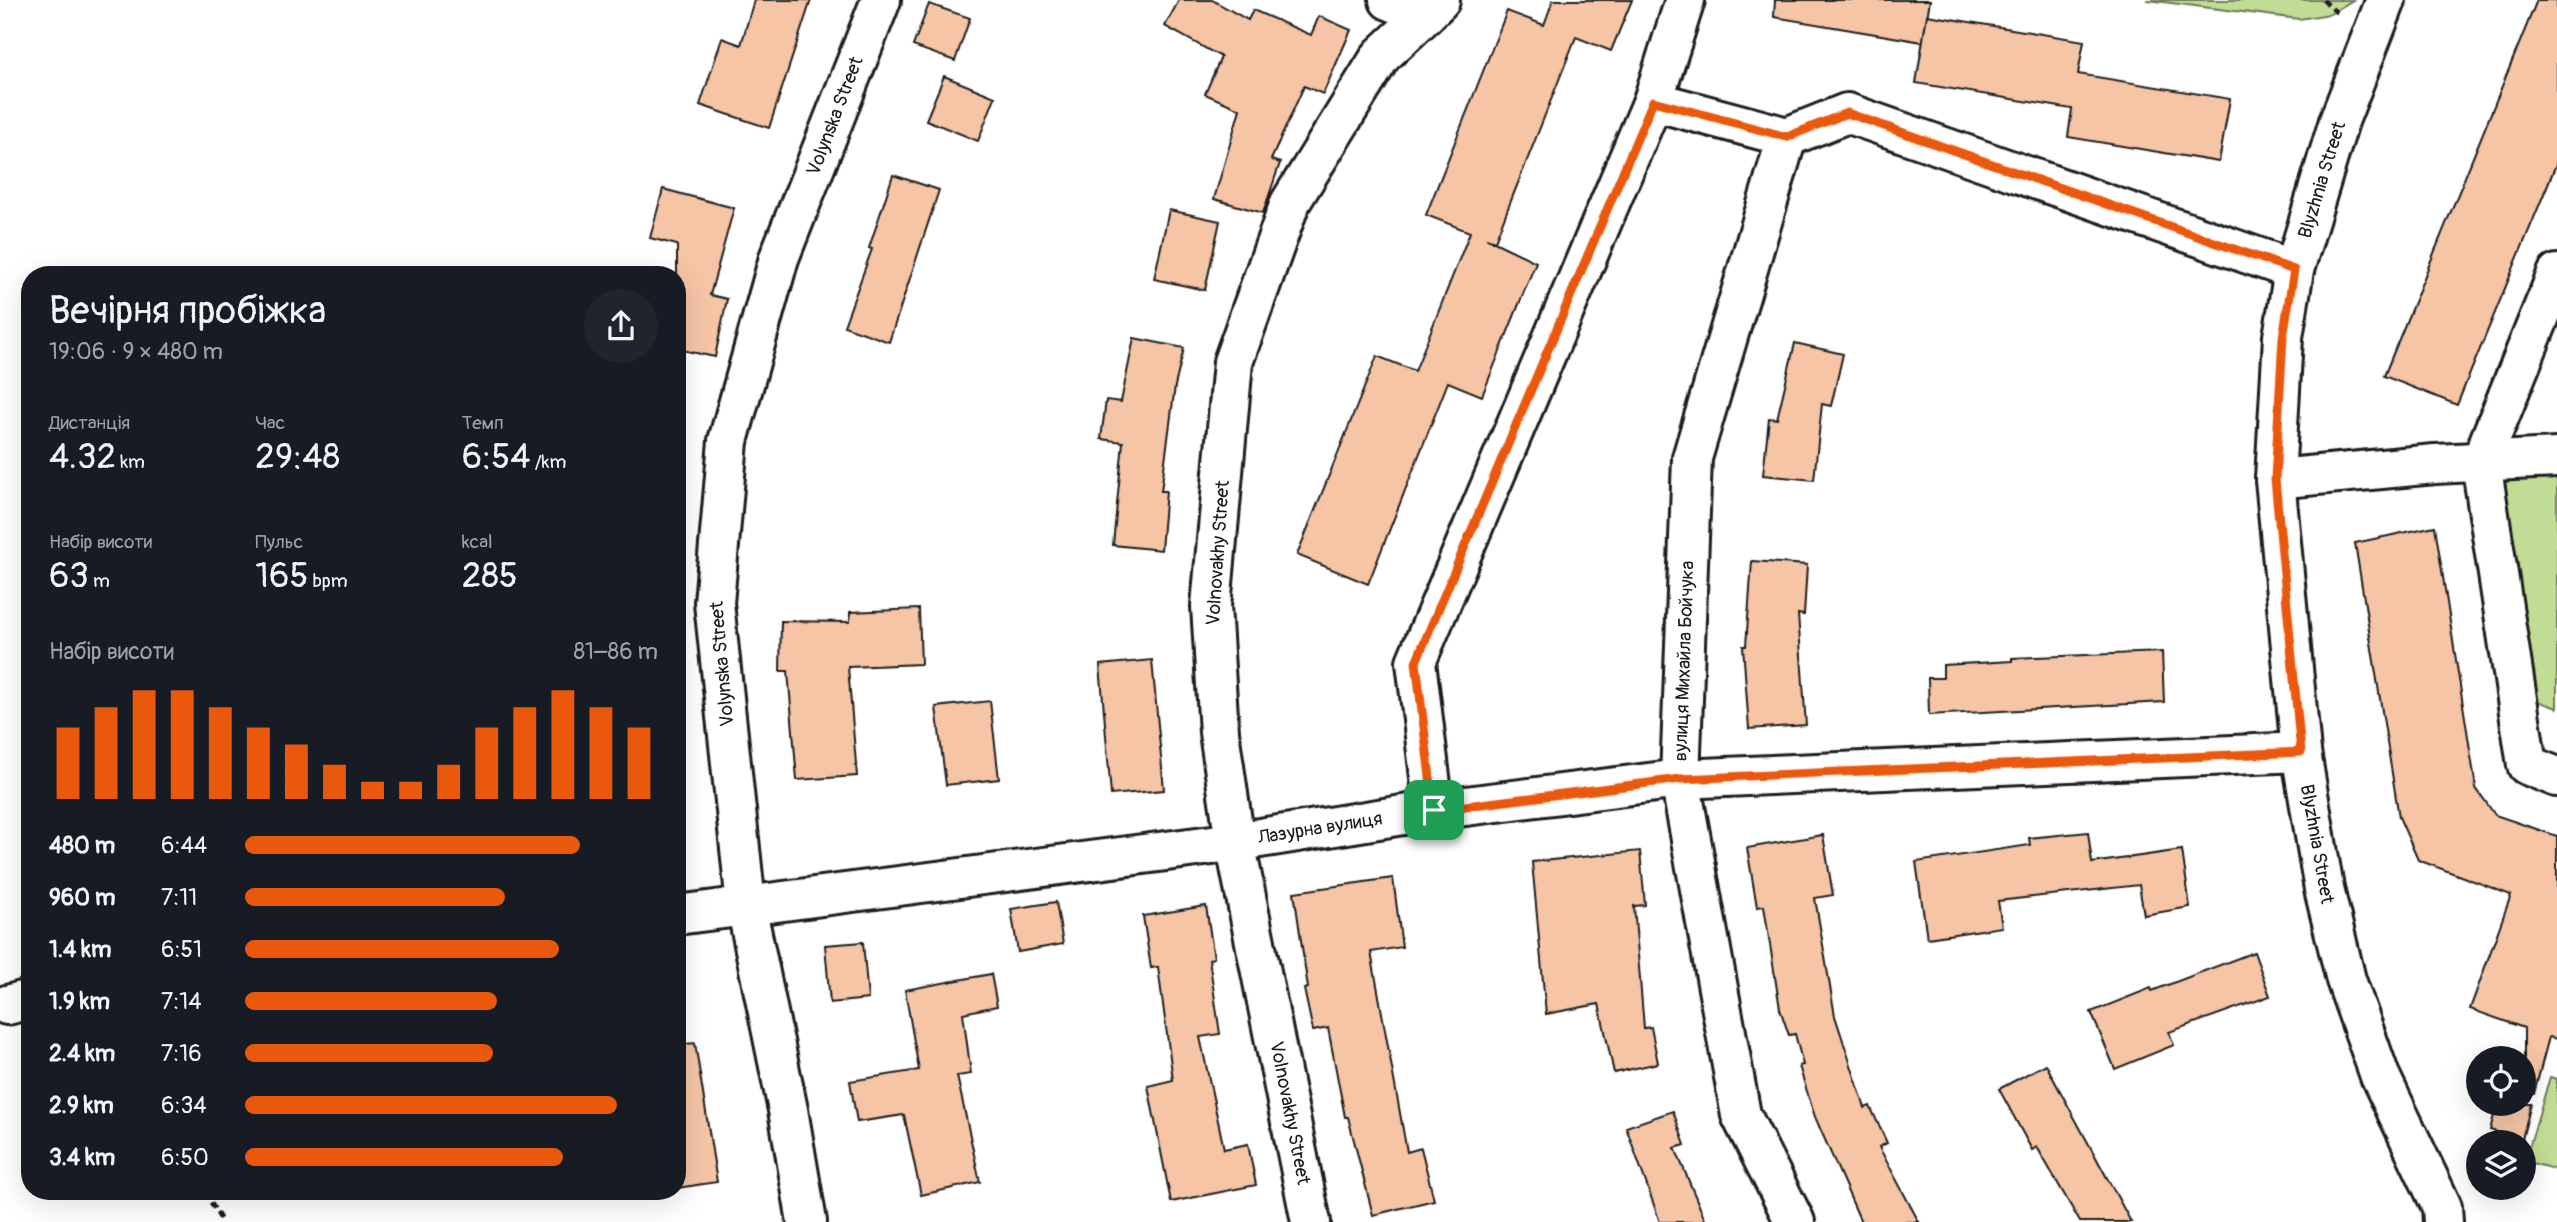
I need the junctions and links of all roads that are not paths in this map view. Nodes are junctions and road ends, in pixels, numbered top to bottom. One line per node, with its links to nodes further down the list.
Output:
1 (881, 0): 18 (street, Volynska Street)
2 (1389, 0): 5 (street)
3 (1685, 0): 6 (street)
4 (2386, 0): 8 (street, Blyzhnia Street)
5 (1433, 8): 17 (street, Volnovakhy Street)
6 (1653, 101): 7 (street); 16 (street)
7 (1787, 137): 8 (street); 15 (street, вулиця Михайла Бойчука)
8 (2294, 270): 12 (street, Blyzhnia Street)
9 (2557, 274): 11 (street)
10 (2557, 458): 11 (street)
11 (2481, 461): 12 (street); 14 (street)
12 (2275, 479): 13 (street, Blyzhnia Street)
13 (2301, 752): 15 (street, Лазурна вулиця); 23 (street, Blyzhnia Street)
14 (2557, 777)
15 (1680, 779): 16 (street, Лазурна вулиця); 22 (street, вулиця Михайла Бойчука)
16 (1434, 810): 17 (street, Лазурна вулиця)
17 (1235, 842): 18 (street, Лазурна вулиця); 21 (street, Volnovakhy Street)
18 (746, 905): 19 (street, Лазурна вулиця); 20 (street, Volynska Street)
19 (686, 914)
20 (807, 1222)
21 (1311, 1222)
22 (1795, 1222)
23 (2443, 1222)

